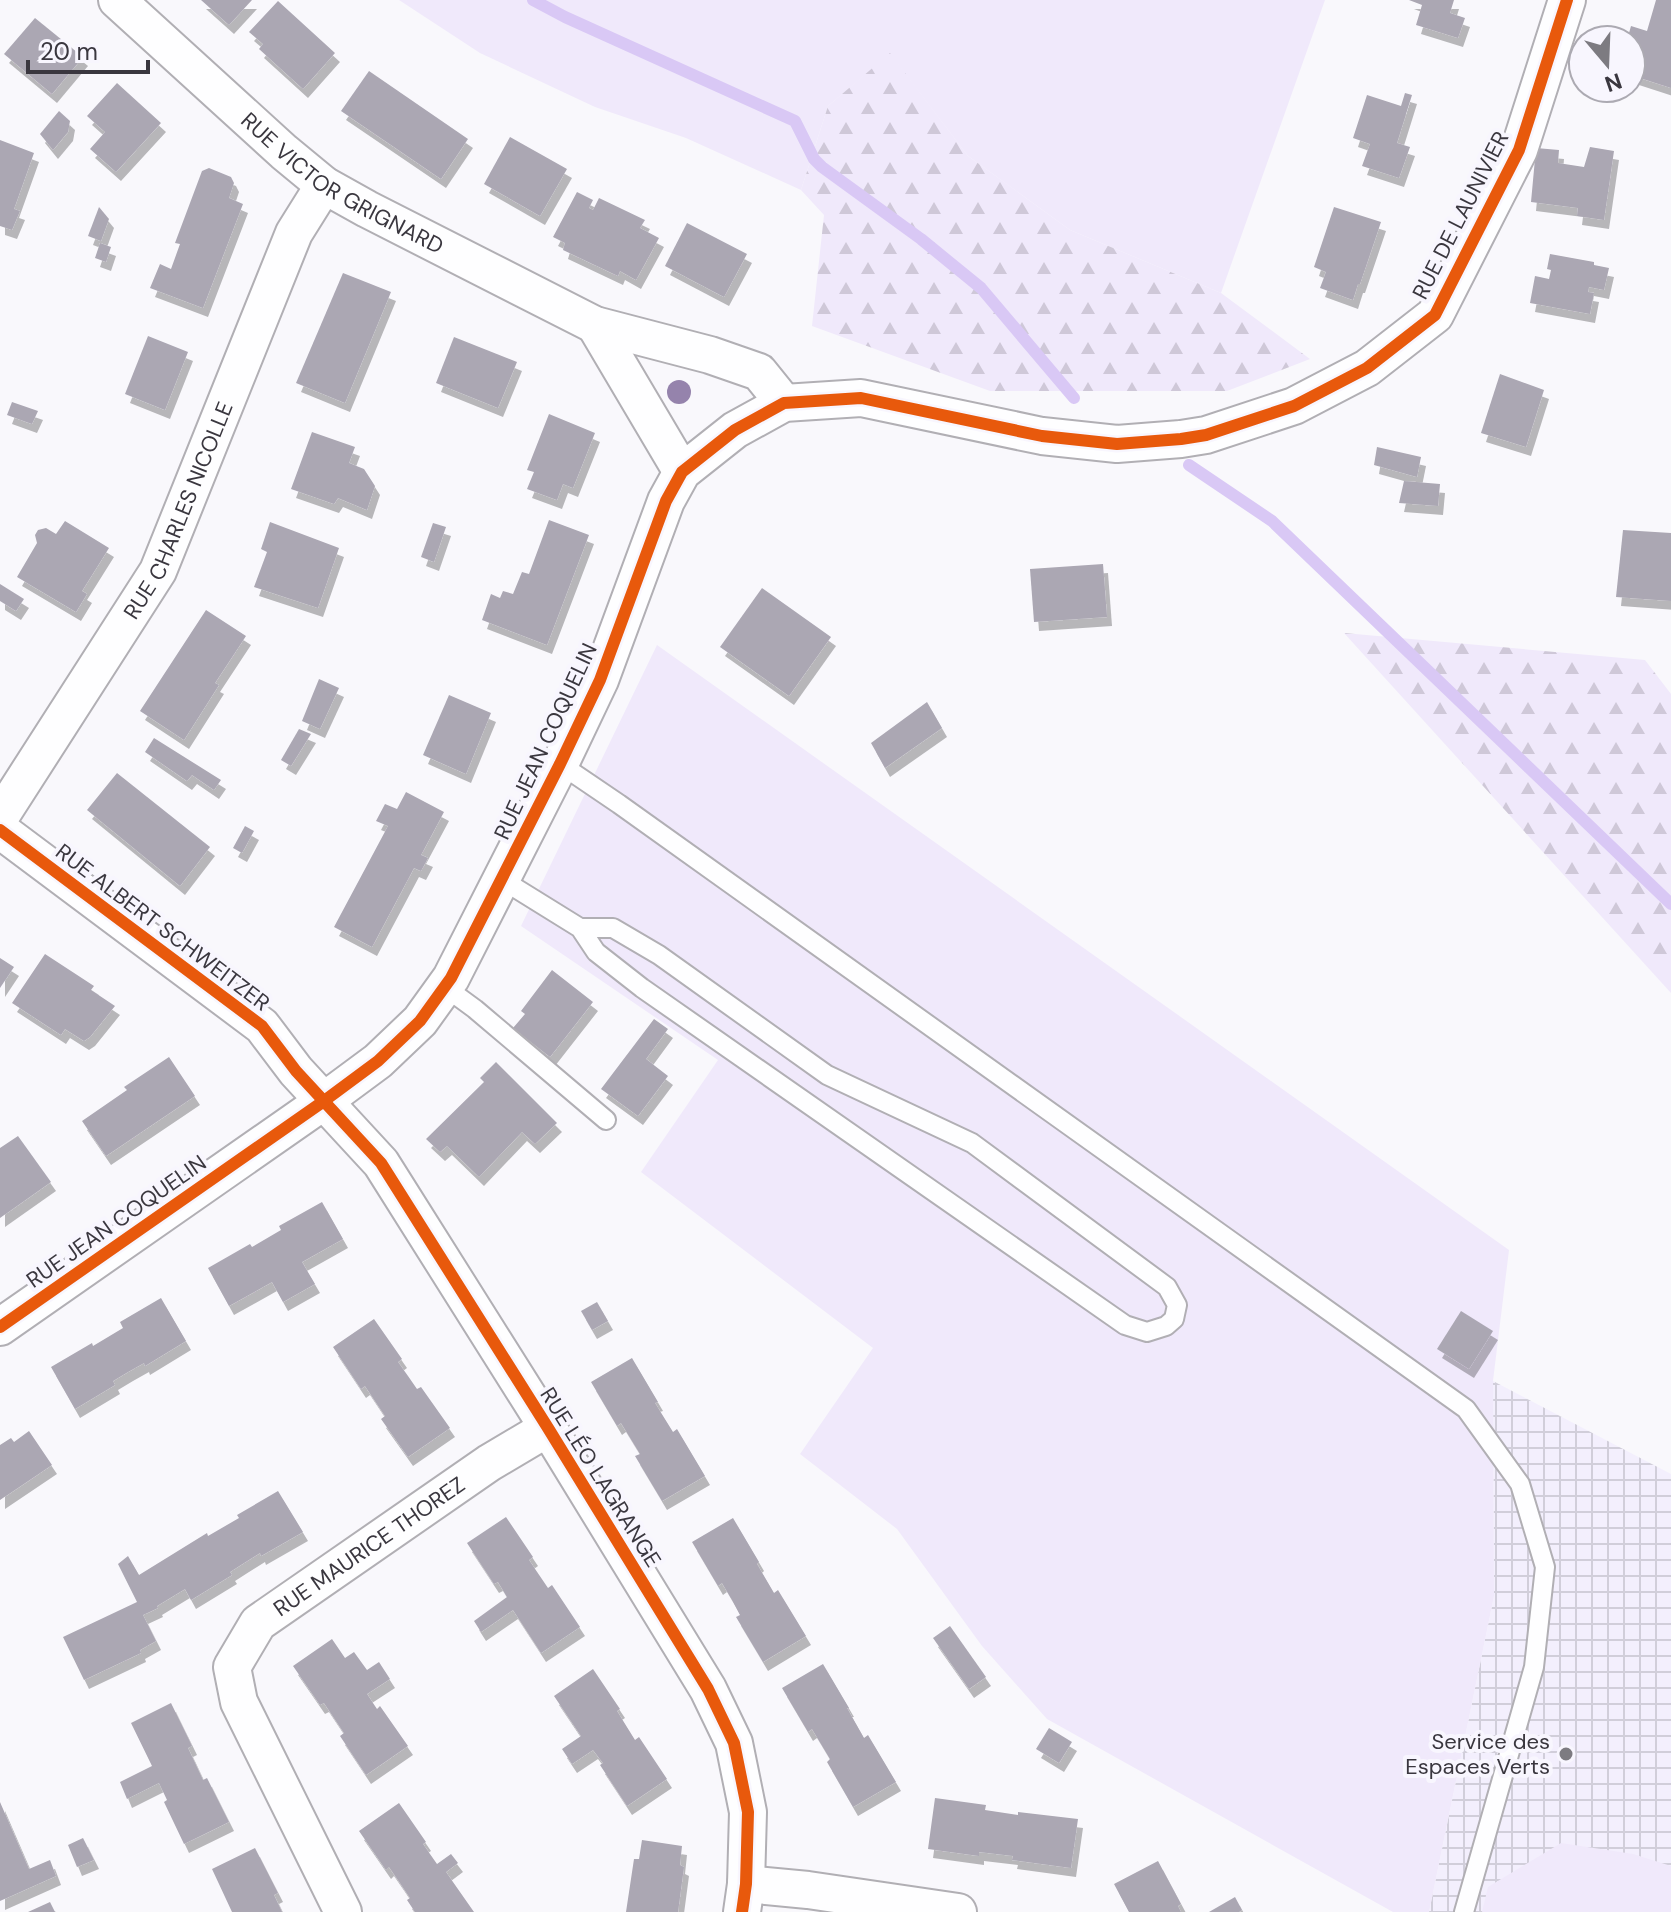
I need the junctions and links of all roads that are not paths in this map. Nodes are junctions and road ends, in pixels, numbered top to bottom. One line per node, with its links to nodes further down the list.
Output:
1 (117, 0): 3 (street, RUE VICTOR GRIGNARD)
2 (1567, 0): 6 (street, RUE DE LAUNIVIER)
3 (324, 185): 4 (street, RUE VICTOR GRIGNARD); 9 (street, RUE CHARLES NICOLLE)
4 (595, 325): 5 (street, RUE VICTOR GRIGNARD); 7 (street)
5 (784, 403): 6 (street, RUE JEAN COQUELIN); 7 (street, RUE JEAN COQUELIN)
6 (1181, 439)
7 (682, 472): 8 (street, RUE JEAN COQUELIN)
8 (560, 764): 11 (street, RUE JEAN COQUELIN); 21 (lane)
9 (0, 817)
10 (0, 830): 14 (street, RUE ALBERT SCHWEITZER)
11 (501, 879): 12 (lane); 13 (street, RUE JEAN COQUELIN)
12 (580, 928): 12 (lane)
13 (445, 987): 14 (street, RUE JEAN COQUELIN); 15 (lane)
14 (324, 1101): 16 (street, RUE JEAN COQUELIN); 17 (street, RUE LÉO LAGRANGE)
15 (606, 1120)
16 (0, 1327)
17 (548, 1428): 18 (street, RUE LÉO LAGRANGE); 19 (street, RUE MAURICE THOREZ)
18 (744, 1898): 20 (street)
19 (343, 1912)
20 (958, 1912)
21 (1464, 1912)

